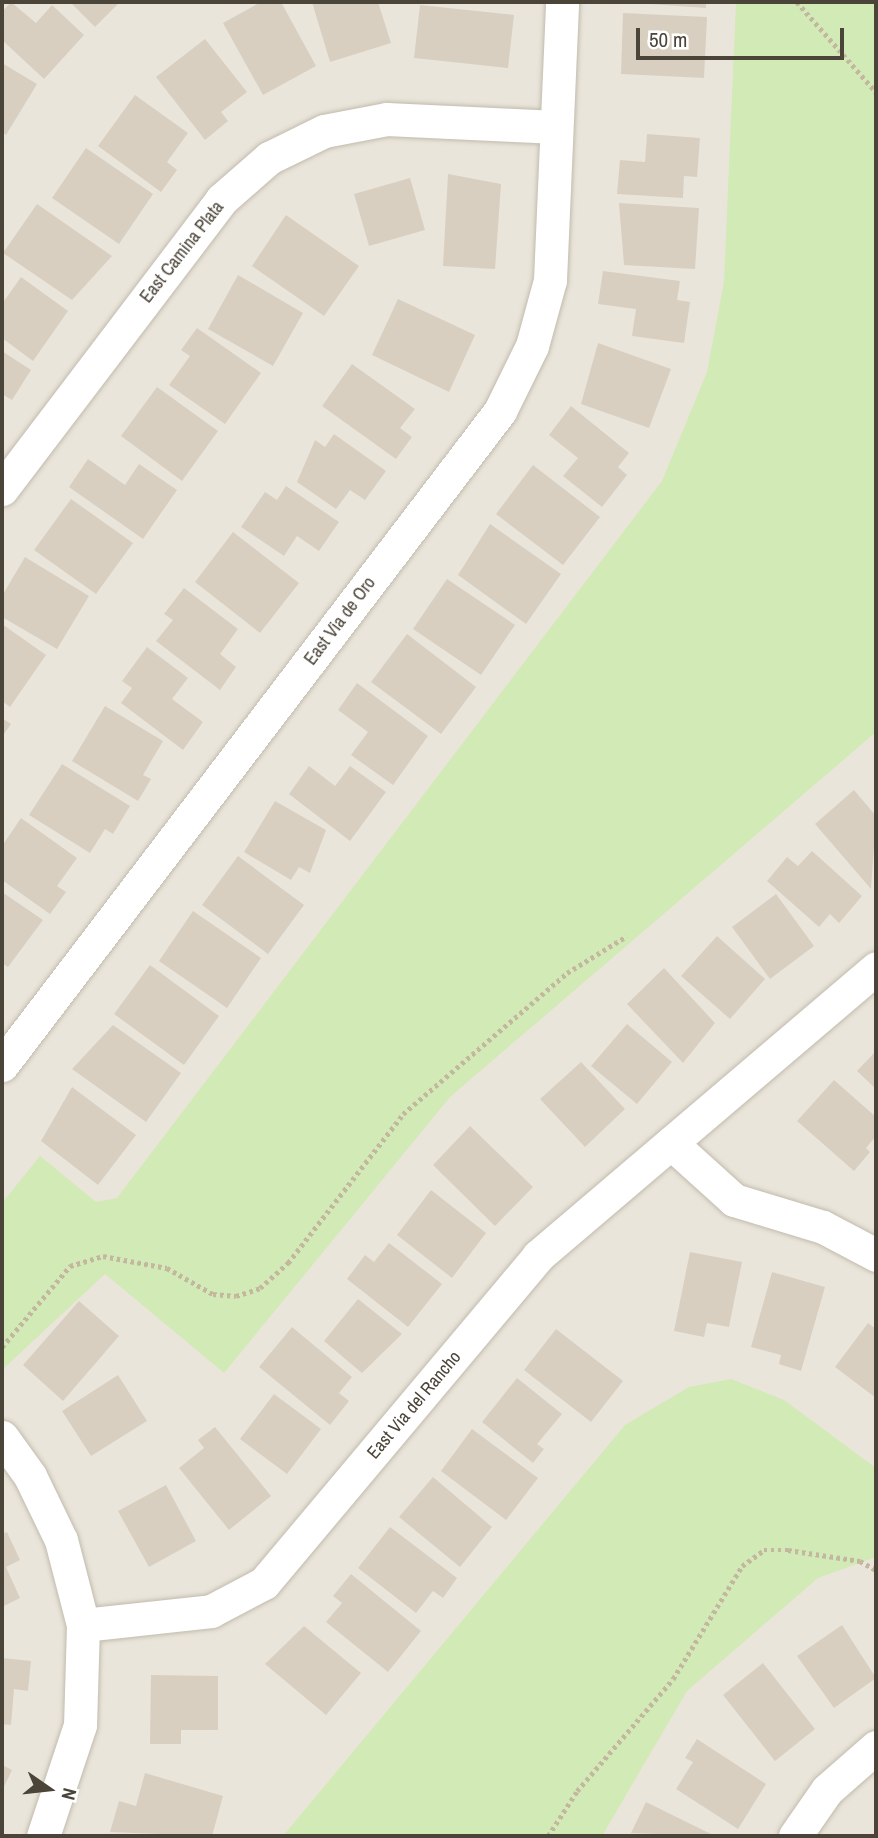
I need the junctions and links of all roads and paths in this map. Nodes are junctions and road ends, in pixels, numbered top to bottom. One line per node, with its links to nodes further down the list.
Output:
1 (562, 2): 4 (street, East Via de Oro)
2 (797, 2): 3 (path)
3 (876, 92)
4 (556, 127): 5 (street, East Camina Plata); 8 (street, East Via de Oro)
5 (2, 489)
6 (627, 936): 11 (path)
7 (876, 968): 9 (street, East Via del Rancho)
8 (2, 1065)
9 (671, 1143): 10 (street); 14 (street, East Via del Rancho)
10 (876, 1255)
11 (2, 1347)
12 (2, 1437): 14 (street)
13 (876, 1570): 17 (path)
14 (83, 1625): 16 (street)
15 (876, 1747): 18 (street)
16 (43, 1836)
17 (548, 1836)
18 (795, 1836)

